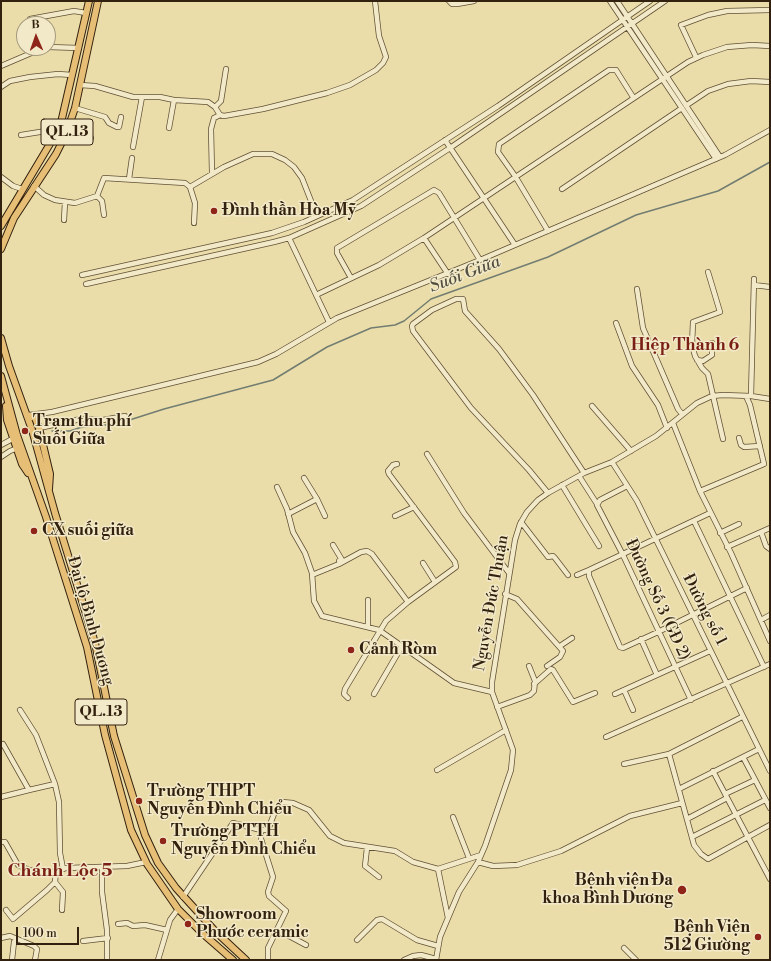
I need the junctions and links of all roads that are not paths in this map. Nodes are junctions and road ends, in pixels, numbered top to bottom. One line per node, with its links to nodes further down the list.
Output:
1 (89, 1): 13 (highway, QL.13)
2 (98, 1): 28 (highway, QL.13)
3 (375, 1): 37 (street)
4 (449, 1): 5 (street)
5 (474, 1)
6 (610, 1): 15 (street)
7 (617, 1): 15 (street)
8 (650, 1): 15 (street)
9 (665, 1): 11 (street)
10 (670, 1): 11 (street)
11 (656, 6): 16 (street)
12 (770, 10): 21 (street)
13 (86, 13): 14 (street); 19 (highway, QL.13)
14 (46, 16)
15 (624, 18): 16 (street); 45 (street)
16 (629, 25): 25 (street); 26 (street); 47 (street)
17 (770, 46): 21 (street)
18 (56, 47): 19 (street)
19 (78, 48): 24 (highway, QL.13)
20 (24, 56): 22 (street)
21 (696, 57): 25 (street)
22 (1, 66)
23 (226, 69): 34 (street)
24 (72, 75): 29 (street); 41 (highway, QL.13)
25 (667, 75): 26 (street); 33 (street)
26 (661, 79): 31 (street); 36 (street)
27 (770, 82): 33 (street)
28 (80, 85): 30 (street); 35 (highway, QL.13)
29 (1, 87)
30 (142, 97): 32 (street); 46 (street)
31 (634, 97): 51 (street); 51 (street)
32 (174, 100): 34 (street); 39 (street)
33 (687, 105): 49 (street)
34 (215, 107): 37 (street)
35 (75, 108): 38 (street); 42 (highway, QL.13)
36 (682, 108): 49 (street); 57 (street)
37 (220, 115): 50 (street)
38 (121, 117)
39 (169, 128)
40 (770, 130): 49 (street)
41 (58, 132): 43 (street); 56 (highway, QL.13)
42 (66, 134): 44 (street); 54 (highway, QL.13)
43 (21, 136)
44 (91, 138)
45 (445, 140): 47 (street); 75 (street)
46 (133, 147)
47 (450, 148): 59 (street); 68 (street)
48 (132, 158): 53 (street)
49 (718, 158): 67 (street)
50 (212, 173): 55 (street); 61 (street)
51 (516, 176): 59 (street); 67 (street)
52 (1, 177): 56 (street)
53 (129, 179): 55 (street); 58 (street)
54 (34, 186): 60 (street); 71 (highway, QL.13)
55 (190, 187): 65 (street)
56 (22, 189): 66 (highway, QL.13)
57 (562, 189)
58 (97, 196): 60 (street); 62 (street)
59 (484, 197): 63 (street); 70 (street)
60 (65, 202): 64 (street)
61 (313, 206)
62 (104, 215)
63 (453, 219): 69 (street); 72 (street); 76 (street)
64 (64, 220)
65 (194, 223)
66 (1, 226)
67 (548, 231): 70 (street)
68 (289, 238): 77 (street); 80 (street)
69 (424, 238): 74 (street); 76 (street)
70 (515, 245): 72 (street)
71 (1, 249)
72 (480, 260): 74 (street)
73 (708, 272): 85 (street)
74 (448, 274): 81 (street)
75 (82, 275)
76 (351, 278): 80 (street)
77 (86, 284)
78 (770, 287): 88 (street)
79 (637, 289): 91 (street)
80 (316, 295): 81 (street)
81 (329, 322): 92 (street)
82 (616, 323): 96 (street)
83 (2, 342): 92 (highway, Đại lộ Bình Dương / QL.13)
84 (712, 343): 85 (street)
85 (697, 360): 87 (street)
86 (1, 376): 97 (highway, Đại lộ Bình Dương / QL.13)
87 (712, 396): 88 (street, Nguyễn Đức Thuận); 91 (street, Nguyễn Đức Thuận); 99 (street)
88 (748, 396): 89 (street, Nguyễn Đức Thuận); 101 (street)
89 (770, 399)
90 (592, 406): 103 (street)
91 (682, 414): 94 (street, Nguyễn Đức Thuận)
92 (27, 415): 95 (highway); 113 (highway, Đại lộ Bình Dương / QL.13)
93 (125, 416): 95 (street)
94 (673, 422): 96 (street, Nguyễn Đức Thuận); 114 (street)
95 (40, 428): 113 (highway)
96 (667, 428): 103 (street, Nguyễn Đức Thuận)
97 (15, 437): 100 (street); 102 (highway, Đại lộ Bình Dương / QL.13)
98 (739, 438): 101 (street)
99 (723, 439)
100 (1, 445)
101 (760, 446): 114 (street)
102 (19, 447): 105 (street); 208 (highway, Đại lộ Bình Dương / QL.13)
103 (631, 451): 106 (street, Nguyễn Đức Thuận)
104 (427, 454): 138 (street)
105 (1, 457)
106 (612, 462): 108 (street, Nguyễn Đức Thuận); 111 (street, Đường số 1)
107 (397, 464): 118 (street)
108 (582, 474): 110 (street, Nguyễn Đức Thuận); 115 (street, Đường Số 3 (GĐ 2)); 117 (street, Đường Số 3 (GĐ 2))
109 (304, 478): 116 (street)
110 (562, 485): 115 (street, Nguyễn Đức Thuận); 131 (street)
111 (627, 486): 117 (street); 129 (street, Đường số 1)
112 (277, 487): 120 (street)
113 (48, 490): 217 (highway, Đại lộ Bình Dương / QL.13)
114 (700, 491): 119 (street)
115 (548, 493): 124 (street, Nguyễn Đức Thuận)
116 (317, 499): 120 (street); 121 (street)
117 (597, 504): 134 (street, Đường Số 3 (GĐ 2))
118 (414, 506): 122 (street); 141 (street)
119 (710, 513): 123 (street); 128 (street)
120 (288, 514): 137 (street)
121 (325, 516)
122 (395, 516)
123 (694, 521): 129 (street); 144 (street)
124 (521, 522): 138 (street, Nguyễn Đức Thuận); 139 (street)
125 (739, 524): 128 (street)
126 (770, 528): 127 (street)
127 (761, 532): 132 (street); 133 (street)
128 (720, 533): 132 (street)
129 (655, 540): 134 (street); 147 (street, Đường số 1)
130 (333, 545): 137 (street)
131 (599, 546)
132 (727, 547): 142 (street)
133 (770, 549)
134 (623, 555): 136 (street); 152 (street, Đường Số 3 (GĐ 2))
135 (423, 563): 141 (street)
136 (589, 570): 140 (street); 154 (street)
137 (312, 574): 146 (street); 150 (street)
138 (509, 574): 143 (street, Nguyễn Đức Thuận)
139 (568, 575)
140 (577, 575)
141 (435, 582): 146 (street)
142 (747, 588): 144 (street); 149 (street)
143 (505, 594): 157 (street); 168 (street, Nguyễn Đức Thuận)
144 (729, 596): 147 (street); 163 (street)
145 (368, 600): 150 (street)
146 (408, 602): 151 (street)
147 (693, 615): 152 (street); 158 (street, Đường số 1)
148 (770, 616): 149 (street)
149 (760, 620): 155 (street)
150 (368, 627): 151 (street)
151 (379, 630): 156 (street); 172 (street)
152 (658, 632): 154 (street); 162 (street, Đường Số 3 (GĐ 2))
153 (572, 638): 157 (street)
154 (641, 639): 164 (street)
155 (770, 641)
156 (402, 646): 168 (street); 170 (street)
157 (560, 646): 161 (street)
158 (710, 650): 162 (street); 166 (street, Đường số 1)
159 (770, 664): 163 (street)
160 (529, 666): 165 (street)
161 (547, 666)
162 (675, 667): 164 (street); 173 (street, Đường Số 3 (GĐ 2))
163 (764, 667): 166 (street)
164 (658, 675): 167 (street)
165 (534, 684): 169 (street); 174 (street)
166 (727, 684): 173 (street); 177 (street, Đường số 1)
167 (624, 690): 171 (street); 176 (street)
168 (492, 692): 174 (street, Nguyễn Đức Thuận)
169 (594, 693)
170 (374, 694)
171 (615, 694)
172 (348, 698)
173 (691, 700): 179 (street)
174 (497, 707): 178 (street, Nguyễn Đức Thuận)
175 (20, 710): 189 (street)
176 (633, 710)
177 (742, 717): 181 (street, Đường số 1); 182 (street)
178 (506, 730): 186 (street); 206 (street, Nguyễn Đức Thuận)
179 (606, 737)
180 (3, 744): 191 (street)
181 (759, 749): 183 (street); 185 (street, Đường số 1)
182 (669, 754): 184 (street); 190 (street)
183 (743, 757): 187 (street); 188 (street)
184 (624, 764)
185 (769, 768)
186 (437, 770)
187 (713, 772): 190 (street); 192 (street)
188 (755, 780): 192 (street); 194 (street)
189 (55, 784): 191 (street); 211 (street)
190 (678, 789): 195 (street)
191 (29, 790): 193 (street)
192 (726, 796): 197 (street); 199 (street)
193 (1, 798)
194 (765, 800): 196 (street); 197 (street)
195 (682, 803): 199 (street); 209 (street)
196 (770, 808)
197 (736, 815): 202 (street); 203 (street)
198 (454, 817): 207 (street)
199 (687, 819): 202 (street)
200 (770, 825): 203 (street)
201 (261, 830): 205 (street); 217 (street); 224 (street)
202 (692, 836): 203 (street)
203 (747, 837): 215 (street)
204 (1, 842): 213 (street)
205 (367, 848): 212 (street); 214 (street)
206 (481, 855): 207 (street); 209 (street, Nguyễn Đức Thuận)
207 (469, 858): 212 (street)
208 (146, 862): 210 (street); 218 (highway, Đại lộ Bình Dương / QL.13)
209 (478, 862): 221 (street, Nguyễn Đức Thuận)
210 (102, 868): 211 (street); 226 (street)
211 (63, 869): 213 (street)
212 (438, 869): 221 (street)
213 (56, 871): 216 (street)
214 (379, 877)
215 (770, 879)
216 (55, 882): 219 (street); 220 (street)
217 (185, 899): 218 (highway); 239 (highway, Đại lộ Bình Dương / QL.13)
218 (178, 909): 223 (street); 238 (highway, Đại lộ Bình Dương / QL.13)
219 (6, 910)
220 (62, 910)
221 (448, 918): 231 (street, Nguyễn Đức Thuận)
222 (118, 924): 223 (street)
223 (167, 930): 237 (street)
224 (278, 930): 230 (street); 240 (street)
225 (1, 938): 235 (street)
226 (108, 938): 228 (street); 236 (street)
227 (357, 940): 231 (street)
228 (83, 941)
229 (14, 942): 234 (street)
230 (306, 945)
231 (438, 946): 233 (street, Nguyễn Đức Thuận)
232 (624, 948): 242 (street)
233 (436, 959): 241 (street)
234 (12, 960)
235 (35, 960)
236 (107, 960)
237 (158, 960)
238 (233, 960)
239 (246, 960)
240 (268, 960)
241 (404, 960)
242 (636, 960)

